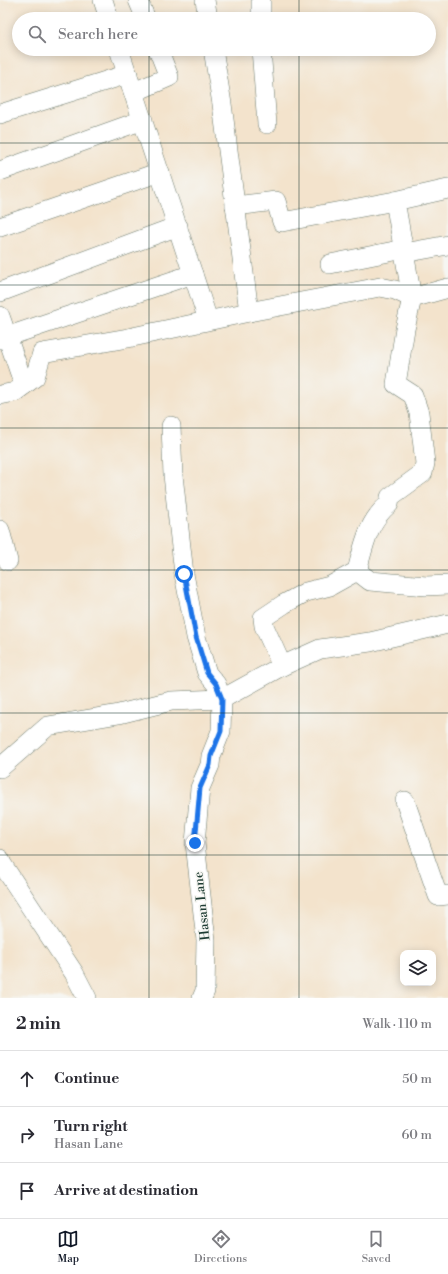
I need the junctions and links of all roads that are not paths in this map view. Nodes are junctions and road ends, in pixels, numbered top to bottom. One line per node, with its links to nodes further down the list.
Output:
1 (103, 0): 5 (street)
2 (138, 0): 6 (street)
3 (205, 0): 7 (street)
4 (261, 0): 8 (street)
5 (107, 12)
6 (143, 12)
7 (207, 12)
8 (261, 12)
9 (122, 56): 13 (street)
10 (161, 56): 14 (street)
11 (214, 56): 22 (street)
12 (262, 56): 17 (street)
13 (128, 74): 14 (street); 15 (street)
14 (134, 92): 16 (street)
15 (0, 114)
16 (143, 120): 18 (street); 19 (street)
17 (267, 124)
18 (0, 171)
19 (160, 172): 23 (street); 24 (street)
20 (448, 190): 21 (street)
21 (395, 201): 22 (street); 26 (street)
22 (235, 206): 32 (street)
23 (178, 226): 28 (street); 30 (street)
24 (0, 227)
25 (448, 245): 26 (street)
26 (404, 251): 27 (street); 31 (street)
27 (330, 264)
28 (193, 274): 34 (street); 35 (street)
29 (448, 288): 31 (street)
30 (0, 292)
31 (412, 298): 32 (street); 41 (street)
32 (249, 312): 34 (street)
33 (0, 316): 35 (street)
34 (208, 320): 36 (street)
35 (4, 338): 36 (street)
36 (24, 386): 37 (street)
37 (0, 395)
38 (171, 426): 45 (street)
39 (0, 530): 40 (street)
40 (8, 562)
41 (357, 571): 42 (street); 44 (street)
42 (448, 585)
43 (448, 624): 44 (street)
44 (282, 666): 45 (street)
45 (222, 699): 46 (street); 51 (street, Hasan Lane)
46 (0, 768)
47 (405, 801): 49 (street)
48 (0, 859): 50 (street)
49 (448, 895)
50 (87, 998)
51 (202, 998)

